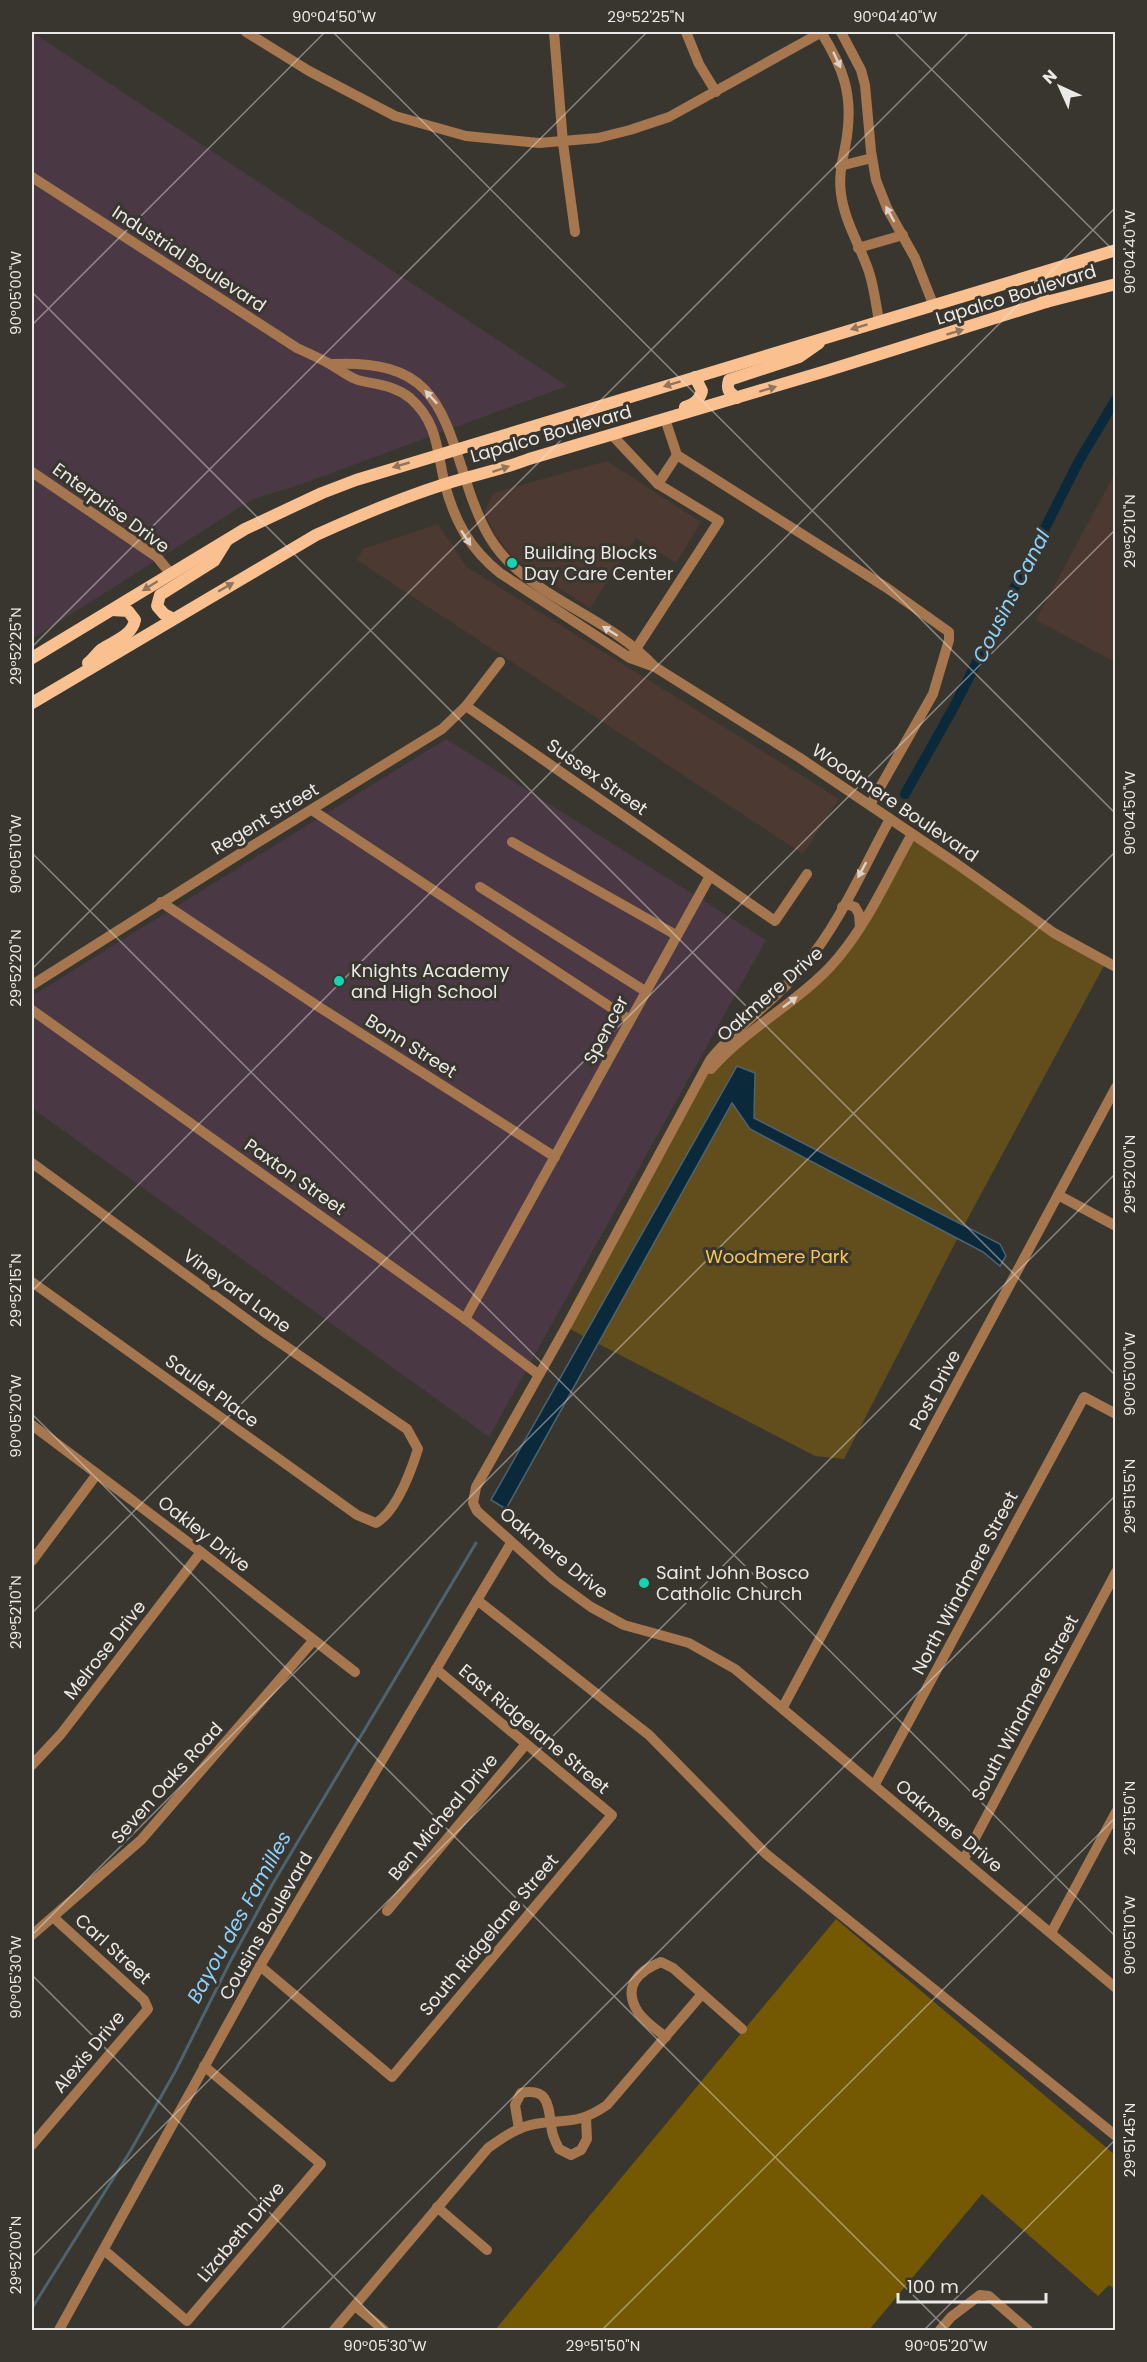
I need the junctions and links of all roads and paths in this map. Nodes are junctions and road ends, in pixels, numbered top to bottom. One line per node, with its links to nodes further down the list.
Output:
1 (246, 32): 9 (street)
2 (554, 32): 9 (street)
3 (686, 32): 6 (street)
4 (822, 32): 6 (street); 8 (street, one-way to 8)
5 (842, 32): 7 (street)
6 (716, 92): 9 (street)
7 (867, 95): 8 (street); 10 (street)
8 (849, 100): 11 (street)
9 (563, 142): 13 (street)
10 (872, 158): 11 (street); 14 (street, one-way to 10)
11 (840, 166): 15 (street)
12 (32, 177): 23 (street, Industrial Boulevard)
13 (574, 232)
14 (903, 235): 15 (street); 20 (street)
15 (858, 248): 21 (street)
16 (1116, 250): 17 (main road, Lapalco Boulevard)
17 (1095, 256): 19 (main road); 20 (main road, Lapalco Boulevard)
18 (1116, 282): 19 (main road, Lapalco Boulevard)
19 (1046, 302): 25 (main road, Lapalco Boulevard, one-way to 19)
20 (933, 304): 21 (main road, Lapalco Boulevard)
21 (879, 321): 22 (main road, Lapalco Boulevard, one-way to 22)
22 (827, 337): 24 (main road, Lapalco Boulevard); 25 (main road)
23 (330, 364): 29 (street, Industrial Boulevard, one-way to 23); 30 (street, Industrial Boulevard)
24 (695, 377): 28 (main road); 29 (main road, Lapalco Boulevard, one-way to 29)
25 (737, 398): 26 (main road, Lapalco Boulevard)
26 (665, 419): 27 (main road, Lapalco Boulevard); 31 (street)
27 (612, 435): 28 (main road, Lapalco Boulevard); 35 (street)
28 (577, 446): 33 (main road, Lapalco Boulevard, one-way to 28)
29 (457, 449): 30 (main road, Lapalco Boulevard); 33 (street, Industrial Boulevard)
30 (440, 454): 34 (street, Industrial Boulevard); 36 (main road, Lapalco Boulevard, one-way to 36)
31 (677, 455): 35 (street); 48 (street)
32 (32, 472): 37 (street, Enterprise Drive)
33 (465, 478): 34 (main road, Lapalco Boulevard); 40 (street, Woodmere Boulevard, one-way to 33)
34 (445, 484): 39 (main road, Lapalco Boulevard, one-way to 34); 42 (street, Woodmere Boulevard, one-way to 42)
35 (658, 484): 40 (street)
36 (228, 539): 37 (main road, Lapalco Boulevard); 39 (main road)
37 (170, 573): 38 (main road, Lapalco Boulevard, one-way to 38)
38 (111, 610): 41 (main road, Lapalco Boulevard); 45 (main road)
39 (172, 618): 45 (main road, Lapalco Boulevard)
40 (637, 647): 42 (street); 44 (street, Woodmere Boulevard)
41 (32, 658)
42 (630, 658): 44 (street, Woodmere Boulevard)
43 (500, 662): 47 (street, Regent Street)
44 (655, 667): 48 (street, Woodmere Boulevard)
45 (77, 675): 46 (main road, Lapalco Boulevard)
46 (32, 702)
47 (466, 706): 49 (street, Regent Street); 54 (street, Sussex Street)
48 (870, 806): 50 (street, Woodmere Boulevard)
49 (312, 810): 56 (street, Regent Street); 64 (street)
50 (890, 819): 51 (street, Woodmere Boulevard); 57 (street, Oakmere Drive, one-way to 57)
51 (912, 834): 58 (street, Oakmere Drive); 60 (street, Woodmere Boulevard)
52 (512, 842): 59 (street)
53 (807, 874): 54 (street)
54 (710, 876): 59 (street, Spencer)
55 (480, 887): 62 (street)
56 (161, 902): 61 (street, Regent Street); 67 (street, Bonn Street)
57 (842, 907): 58 (street); 65 (street, Oakmere Drive)
58 (860, 927): 65 (street, Oakmere Drive, one-way to 58)
59 (676, 935): 62 (street, Spencer)
60 (1116, 967)
61 (32, 985)
62 (645, 991): 64 (street, Spencer)
63 (32, 1010): 72 (street, Paxton Street)
64 (630, 1020): 67 (street, Spencer)
65 (699, 1082): 73 (street, Oakmere Drive)
66 (1114, 1094): 69 (street, Post Drive)
67 (555, 1157): 72 (street, Spencer)
68 (32, 1163): 77 (street, Vineyard Lane)
69 (1058, 1195): 70 (street); 86 (street, Post Drive)
70 (1116, 1226)
71 (32, 1282): 77 (street, Saulet Place)
72 (465, 1319): 73 (street, Paxton Street)
73 (538, 1374): 78 (street, Oakmere Drive)
74 (1116, 1414): 89 (street, North Windmere Street)
75 (32, 1425): 76 (street, Oakley Drive)
76 (98, 1474): 79 (street, Oakley Drive); 80 (street)
77 (376, 1523)
78 (511, 1543): 82 (street, Cousins Boulevard); 86 (street, Oakmere Drive)
79 (201, 1552): 83 (street, Oakley Drive); 88 (street, Melrose Drive)
80 (32, 1561)
81 (1116, 1572): 92 (street, South Windmere Street)
82 (477, 1600): 84 (street, Cousins Boulevard); 107 (street)
83 (313, 1641): 85 (street, Oakley Drive); 94 (street, Seven Oaks Road)
84 (436, 1669): 87 (street, East Ridgelane Street); 97 (street, Cousins Boulevard)
85 (355, 1672)
86 (783, 1707): 89 (street, Oakmere Drive)
87 (526, 1744): 91 (street, East Ridgelane Street); 93 (street, Ben Micheal Drive)
88 (32, 1765)
89 (875, 1784): 92 (street, Oakmere Drive)
90 (1116, 1812): 95 (street)
91 (612, 1815): 97 (street, South Ridgelane Street)
92 (964, 1859): 95 (street, Oakmere Drive)
93 (387, 1911)
94 (53, 1917): 96 (street, Seven Oaks Road); 100 (street, Carl Street)
95 (1051, 1933): 98 (street, Oakmere Drive)
96 (32, 1935)
97 (260, 1966): 103 (street, Cousins Boulevard)
98 (1116, 1988)
99 (702, 1994): 101 (street); 102 (street); 102 (street)
100 (148, 2009): 108 (street, Alexis Drive)
101 (742, 2029)
102 (666, 2037): 104 (street)
103 (204, 2066): 110 (street, Cousins Boulevard); 110 (street, Lizabeth Drive)
104 (585, 2118): 105 (street); 105 (street)
105 (550, 2123): 106 (street); 106 (street)
106 (519, 2128): 109 (street)
107 (1116, 2136)
108 (32, 2145)
109 (437, 2207): 111 (street); 112 (street)
110 (104, 2250): 113 (street, Cousins Boulevard)
111 (487, 2250)
112 (355, 2306): 114 (street); 115 (street)
113 (59, 2331)
114 (334, 2331)
115 (384, 2331)
116 (940, 2331): 117 (street)
117 (1028, 2331)

